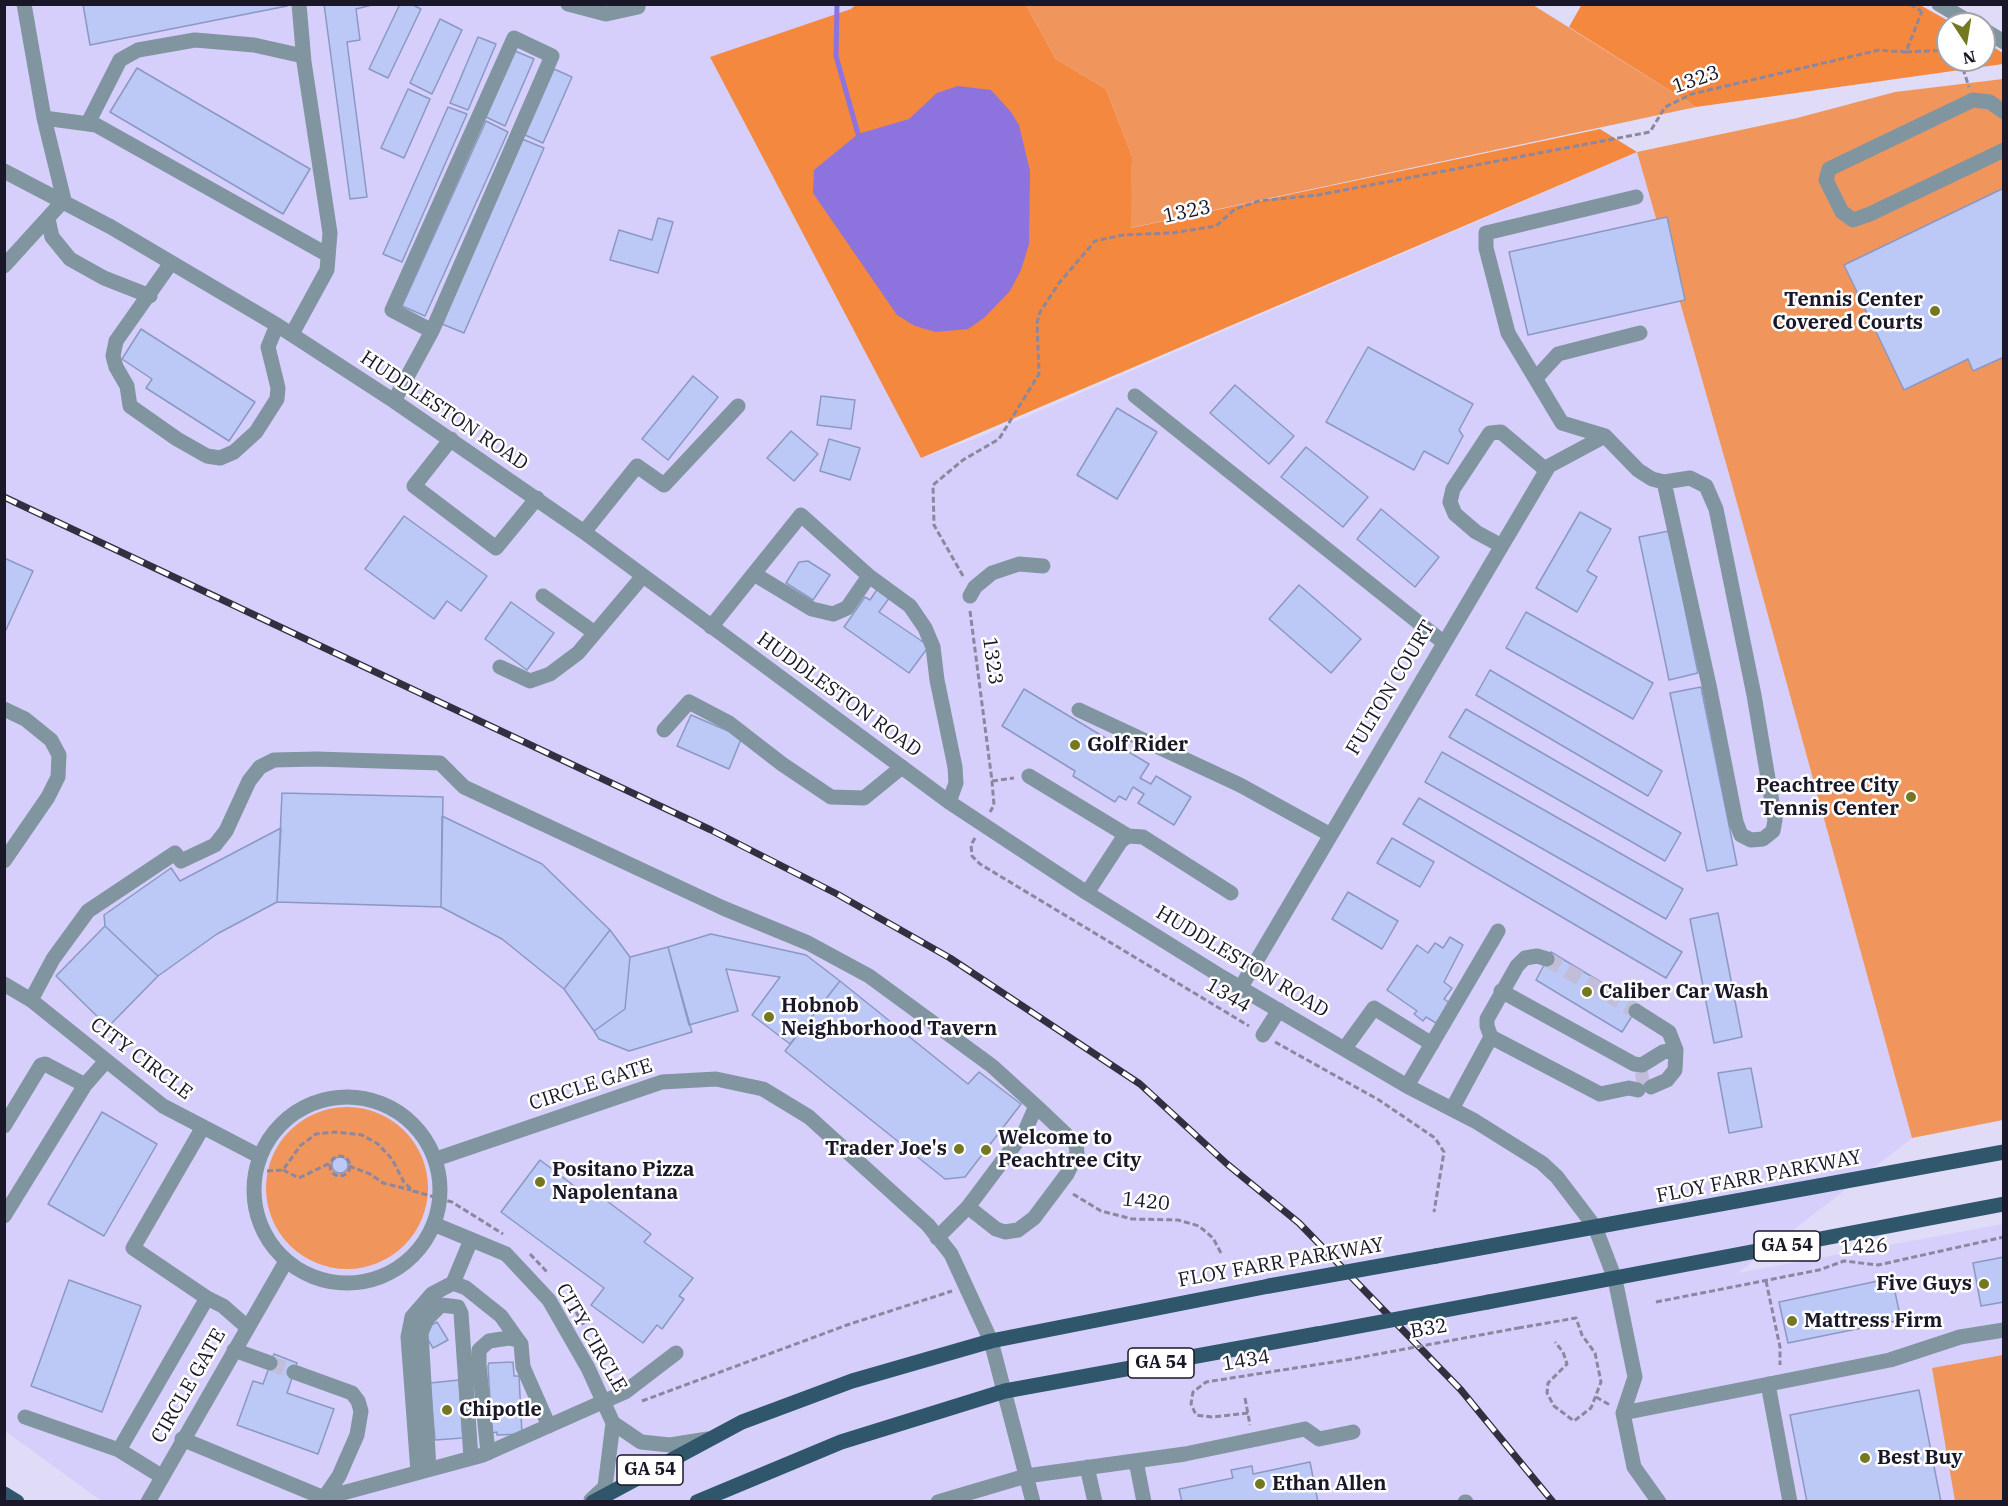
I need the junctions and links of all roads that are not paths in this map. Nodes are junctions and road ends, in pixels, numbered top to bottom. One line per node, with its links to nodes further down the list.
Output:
1 (24, 4): 9 (street)
2 (299, 4): 7 (street)
3 (568, 4): 5 (street)
4 (1939, 4): 6 (street)
5 (638, 6)
6 (1953, 12)
7 (303, 56): 10 (street); 16 (street)
8 (2004, 112): 11 (street)
9 (44, 118): 10 (street); 14 (street)
10 (88, 123): 16 (street)
11 (2004, 150)
12 (4, 171): 14 (street, HUDDLESTON ROAD)
13 (1636, 197): 24 (street)
14 (64, 200): 15 (street); 17 (street, HUDDLESTON ROAD)
15 (48, 219): 18 (street); 19 (street)
16 (328, 255): 23 (street)
17 (171, 263): 19 (street); 20 (street, HUDDLESTON ROAD)
18 (4, 266)
19 (150, 296): 20 (street)
20 (277, 325): 23 (street, HUDDLESTON ROAD)
21 (432, 331): 21 (street); 26 (street)
22 (1640, 333): 24 (street)
23 (292, 334): 26 (street, HUDDLESTON ROAD)
24 (1537, 376): 28 (street)
25 (1135, 396): 43 (street)
26 (394, 400): 29 (street, HUDDLESTON ROAD)
27 (738, 406): 33 (street)
28 (1605, 436): 30 (street, FULTON COURT); 31 (street)
29 (451, 439): 32 (street, HUDDLESTON ROAD); 32 (street)
30 (1546, 470): 34 (street, FULTON COURT); 34 (street)
31 (1664, 482): 31 (street)
32 (537, 498): 33 (street, HUDDLESTON ROAD)
33 (584, 532): 37 (street, HUDDLESTON ROAD)
34 (1500, 545): 43 (street, FULTON COURT)
35 (1043, 566): 40 (street)
36 (754, 574): 38 (street); 38 (street); 41 (street)
37 (643, 576): 41 (street, HUDDLESTON ROAD); 42 (street)
38 (869, 576): 50 (street)
39 (543, 596): 42 (street)
40 (970, 596)
41 (711, 627): 48 (street, HUDDLESTON ROAD)
42 (595, 633): 44 (street)
43 (1443, 642): 51 (street, FULTON COURT)
44 (500, 667)
45 (4, 709): 53 (street)
46 (1079, 710): 51 (street)
47 (664, 730): 48 (street)
48 (902, 767): 50 (street, HUDDLESTON ROAD)
49 (1029, 776): 52 (street)
50 (949, 802): 54 (street, HUDDLESTON ROAD)
51 (1329, 834): 59 (street, FULTON COURT)
52 (1128, 836): 54 (street); 55 (street)
53 (4, 861)
54 (1087, 893): 59 (street, HUDDLESTON ROAD)
55 (1232, 893)
56 (1498, 931): 66 (street)
57 (1547, 959): 60 (street)
58 (4, 984): 61 (street, CITY CIRCLE)
59 (1240, 987): 62 (street, HUDDLESTON ROAD)
60 (1501, 992): 65 (street); 68 (street)
61 (31, 1000): 69 (street, CITY CIRCLE); 72 (street)
62 (1279, 1010): 64 (street); 67 (street, HUDDLESTON ROAD)
63 (1636, 1011): 68 (street)
64 (1263, 1035)
65 (1491, 1037): 68 (street); 73 (street)
66 (1432, 1044): 67 (street); 71 (street)
67 (1345, 1048): 71 (street, HUDDLESTON ROAD)
68 (1676, 1050)
69 (106, 1061): 70 (street); 75 (street, CITY CIRCLE)
70 (85, 1085): 74 (street); 81 (street)
71 (1407, 1086): 73 (street, HUDDLESTON ROAD)
72 (1036, 1106): 80 (street); 80 (street)
73 (1452, 1109): 83 (street, HUDDLESTON ROAD)
74 (5, 1124)
75 (203, 1127): 78 (street, CITY CIRCLE); 89 (street)
76 (2004, 1152): 83 (main road, FLOY FARR PARKWAY / GA 54)
77 (436, 1159): 78 (street); 82 (street); 84 (street, CIRCLE GATE)
78 (257, 1162): 86 (street)
79 (2004, 1204): 87 (main road, GA 54)
80 (968, 1207): 84 (street)
81 (4, 1216)
82 (436, 1226): 85 (street, CITY CIRCLE); 86 (street)
83 (1595, 1227): 87 (street, HUDDLESTON ROAD); 94 (main road, FLOY FARR PARKWAY / GA 54, bridge)
84 (937, 1238): 94 (street, CIRCLE GATE)
85 (471, 1240): 88 (street); 101 (street, CITY CIRCLE)
86 (285, 1263): 91 (street, CIRCLE GATE)
87 (1615, 1279): 100 (main road, GA 54, bridge); 102 (street, HUDDLESTON ROAD)
88 (453, 1283): 90 (street); 93 (street); 114 (street)
89 (207, 1298): 91 (street); 109 (street)
90 (458, 1307): 111 (street); 114 (street)
91 (247, 1328): 95 (street, CIRCLE GATE)
92 (2004, 1330): 99 (street)
93 (518, 1340): 105 (street); 110 (street)
94 (991, 1341): 100 (street, CIRCLE GATE); 108 (main road, FLOY FARR PARKWAY / GA 54)
95 (234, 1350): 97 (street); 107 (street, CIRCLE GATE)
96 (676, 1353): 101 (street)
97 (270, 1363)
98 (294, 1372): 119 (street)
99 (1768, 1384): 102 (street); 129 (street)
100 (1005, 1391): 116 (street, CIRCLE GATE); 123 (main road, GA 54)
101 (605, 1401): 104 (street, CITY CIRCLE); 105 (street)
102 (1623, 1413): 128 (street)
103 (25, 1417): 109 (street)
104 (613, 1423): 108 (street, CITY CIRCLE); 122 (street, CITY CIRCLE)
105 (549, 1426): 110 (street)
106 (1353, 1432): 112 (street)
107 (182, 1439): 115 (street, CIRCLE GATE); 119 (street)
108 (708, 1439): 122 (main road, FLOY FARR PARKWAY / GA 54)
109 (119, 1450): 115 (street)
110 (488, 1453): 111 (street)
111 (471, 1458): 114 (street)
112 (1136, 1461): 113 (street); 127 (street)
113 (1087, 1467): 116 (street); 126 (street)
114 (423, 1471): 119 (street)
115 (161, 1476): 120 (street, CIRCLE GATE)
116 (1026, 1476): 118 (street); 125 (street, CIRCLE GATE)
117 (4, 1494): 121 (main road)
118 (976, 1496): 124 (street)
119 (324, 1498)
120 (146, 1500)
121 (17, 1502)
122 (591, 1502)
123 (697, 1502)
124 (938, 1502)
125 (1033, 1502)
126 (1095, 1502)
127 (1144, 1502)
128 (1659, 1502)
129 (1790, 1502)

